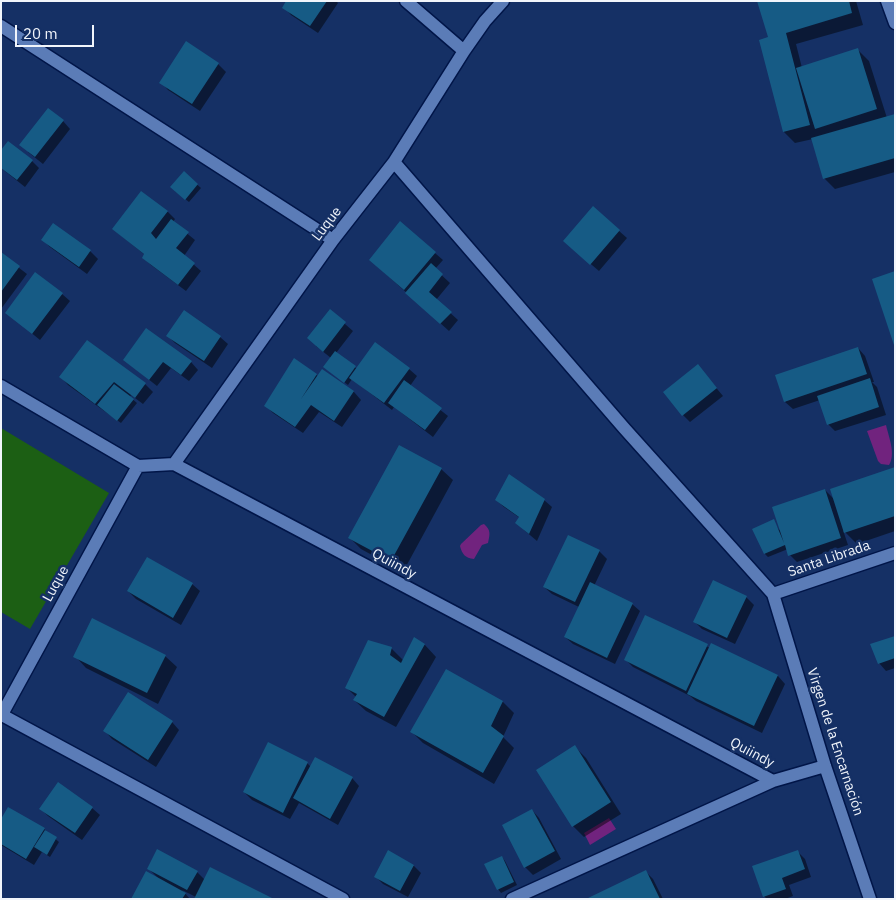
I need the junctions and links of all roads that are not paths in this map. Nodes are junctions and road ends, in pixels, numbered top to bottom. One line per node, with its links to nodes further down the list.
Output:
1 (406, 1): 6 (street)
2 (503, 1): 6 (street, Luque)
3 (888, 1): 4 (street)
4 (895, 22)
5 (1, 26): 8 (street)
6 (464, 51): 7 (street, Luque)
7 (394, 162): 8 (street, Luque); 13 (street)
8 (333, 240): 10 (street, Luque)
9 (1, 386): 11 (street)
10 (174, 464): 11 (street); 16 (street, Quiindy)
11 (138, 466): 14 (street, Luque)
12 (895, 553): 13 (street, Santa Librada)
13 (773, 594): 15 (street, Virgen de la Encarnación)
14 (2, 715): 17 (street)
15 (825, 766): 16 (street); 19 (street, Virgen de la Encarnación)
16 (773, 781): 18 (street)
17 (343, 899)
18 (512, 899)
19 (870, 899)

